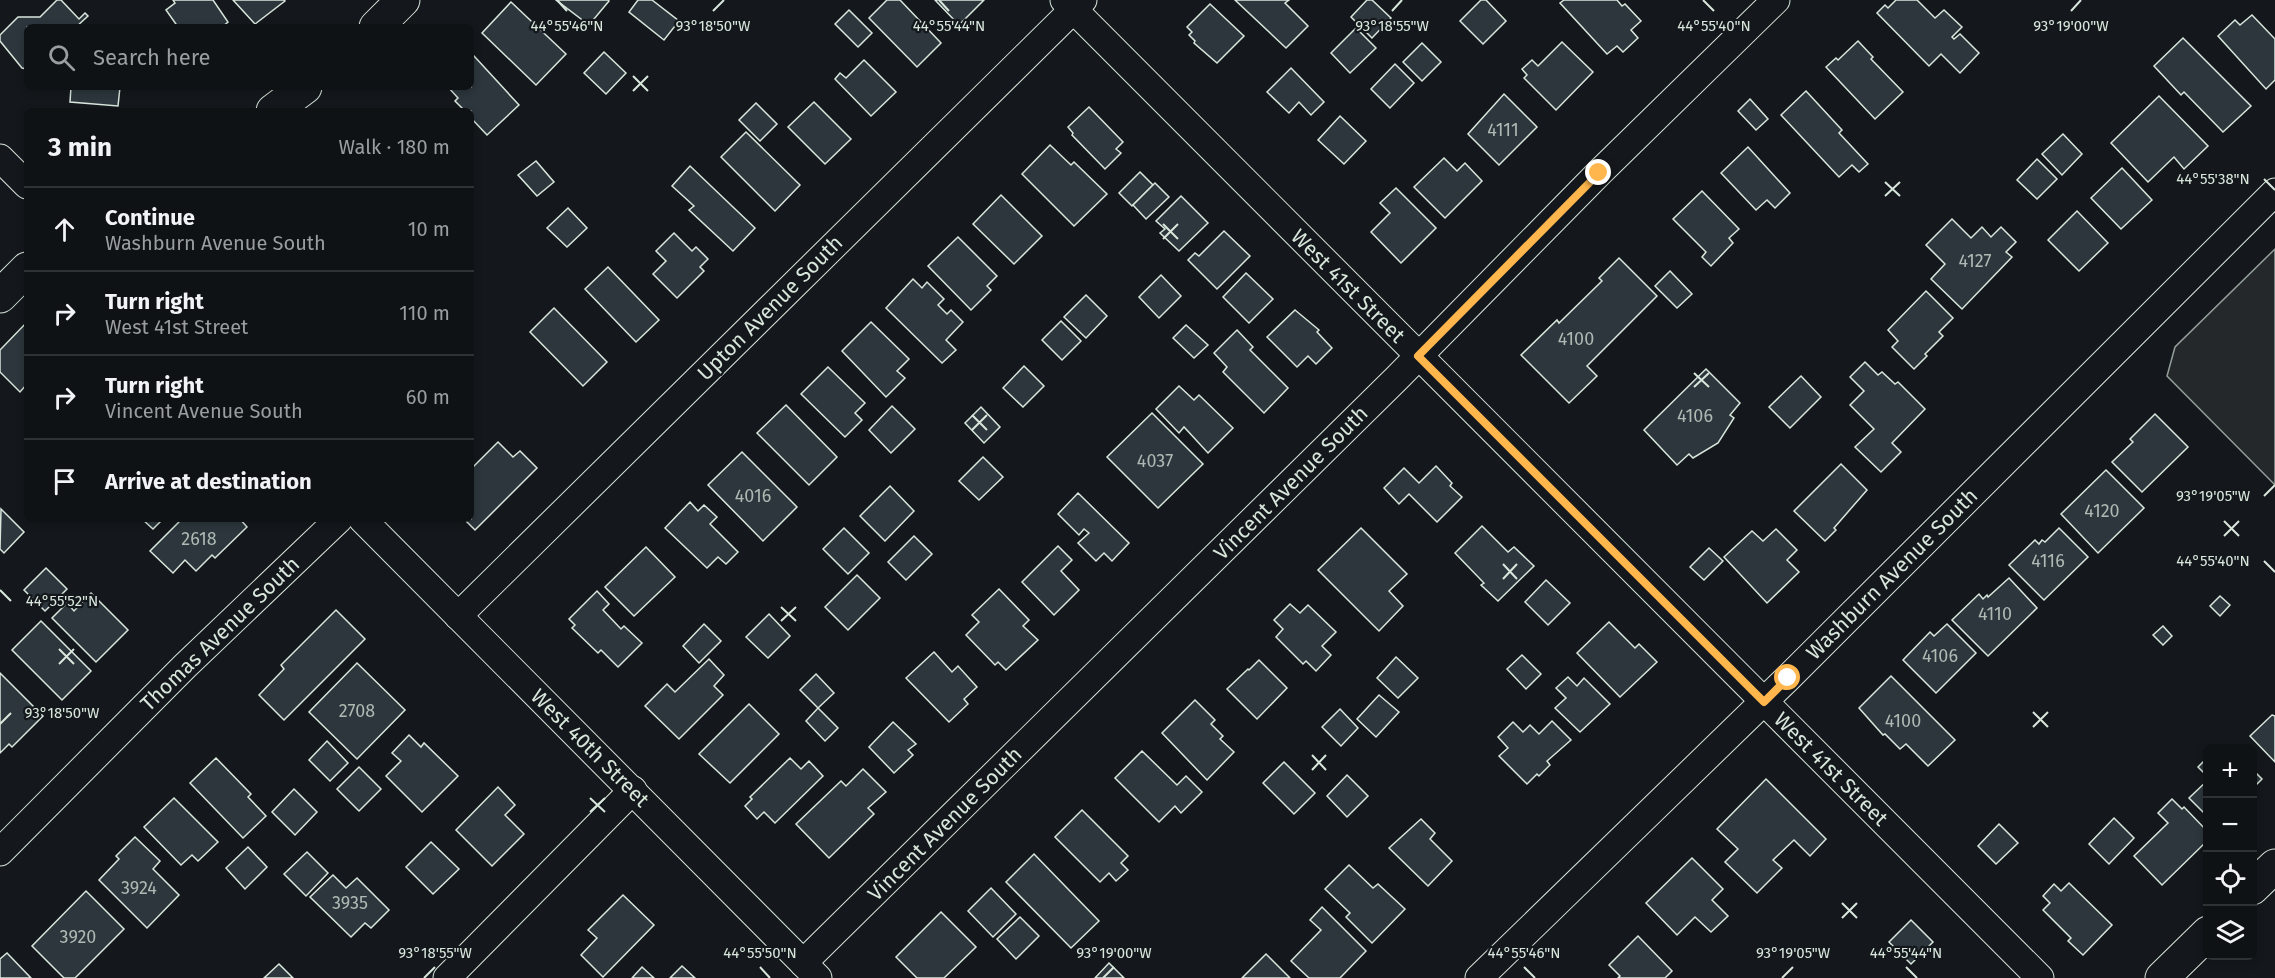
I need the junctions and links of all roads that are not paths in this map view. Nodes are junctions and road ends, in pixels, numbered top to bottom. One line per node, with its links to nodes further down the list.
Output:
1 (403, 0): 4 (street)
2 (1776, 0): 12 (street, Vincent Avenue South)
3 (1073, 3): 12 (street, West 41st Street); 15 (street, Upton Avenue South)
4 (379, 24)
5 (301, 90): 6 (street)
6 (277, 108)
7 (0, 158): 8 (street)
8 (24, 182)
9 (2275, 192): 16 (street, Washburn Avenue South)
10 (24, 272): 11 (street)
11 (0, 296)
12 (1418, 356): 16 (street, West 41st Street); 22 (street, Vincent Avenue South)
13 (336, 522): 18 (street, Thomas Avenue South)
14 (365, 522): 15 (street, West 40th Street)
15 (458, 616): 17 (street, West 40th Street)
16 (1764, 702): 24 (street, Washburn Avenue South); 25 (street, West 41st Street)
17 (633, 790): 22 (street, West 40th Street); 23 (street)
18 (0, 852)
19 (2275, 866): 20 (street)
20 (2257, 884)
21 (2203, 938): 26 (street)
22 (811, 971)
23 (447, 978)
24 (1479, 978)
25 (2040, 978)
26 (2162, 978)

